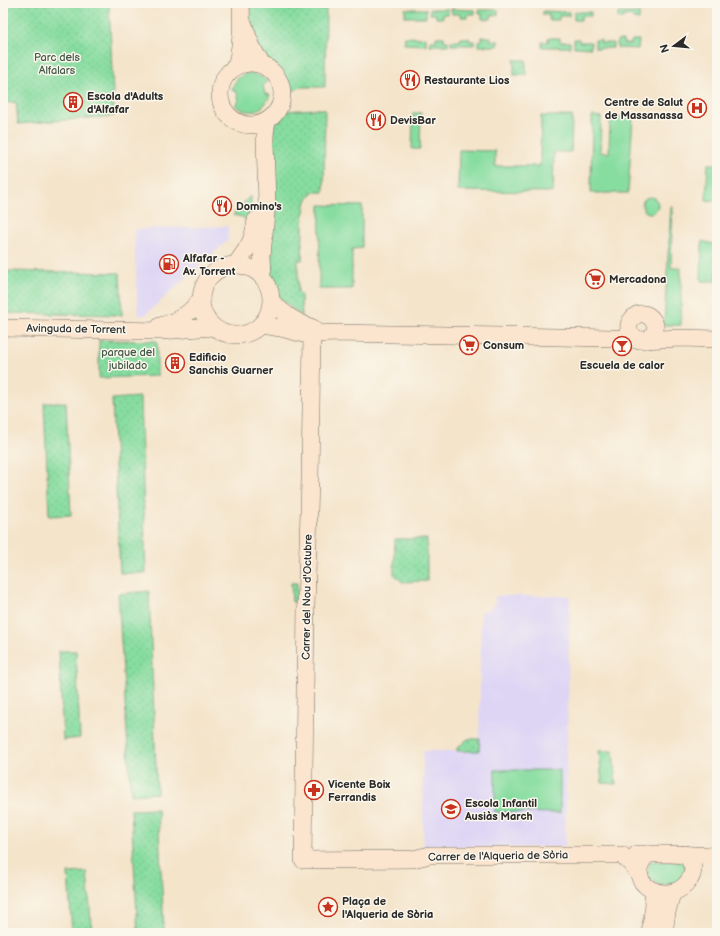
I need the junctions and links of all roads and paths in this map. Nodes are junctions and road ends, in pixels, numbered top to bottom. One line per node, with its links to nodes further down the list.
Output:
1 (241, 10): 2 (street); 3 (street)
2 (262, 64): 3 (street); 4 (street)
3 (236, 67): 5 (street)
4 (267, 121): 5 (street); 7 (street)
5 (244, 124): 6 (street)
6 (236, 264): 7 (street); 8 (street)
7 (263, 276): 9 (street)
8 (201, 299): 13 (street); 15 (street)
9 (272, 302): 11 (street); 16 (street)
10 (654, 323): 12 (street); 19 (street); 21 (street)
11 (261, 325): 13 (street); 17 (street)
12 (629, 325): 18 (street); 21 (street)
13 (213, 326): 15 (street, Avinguda de Torrent)
14 (3, 328): 15 (street, Avinguda de Torrent)
15 (148, 330)
16 (337, 333): 17 (street); 18 (street)
17 (312, 334): 26 (street, Carrer del Nou d'Octubre)
18 (613, 338): 21 (street)
19 (680, 338): 20 (street); 21 (street)
20 (717, 338)
21 (643, 340)
22 (648, 854): 23 (street, Carrer de l'Alqueria de Sòria); 24 (street, Carrer de l'Alqueria de Sòria); 28 (street)
23 (685, 854): 25 (street, Carrer de l'Alqueria de Sòria); 27 (street)
24 (622, 855): 26 (street, Carrer de l'Alqueria de Sòria); 28 (street)
25 (715, 856): 27 (street, Carrer de l'Alqueria de Sòria)
26 (303, 860)
27 (694, 870): 30 (street)
28 (640, 876): 29 (street)
29 (653, 892): 30 (street); 31 (street)
30 (672, 893): 32 (street)
31 (650, 933)
32 (664, 933)

